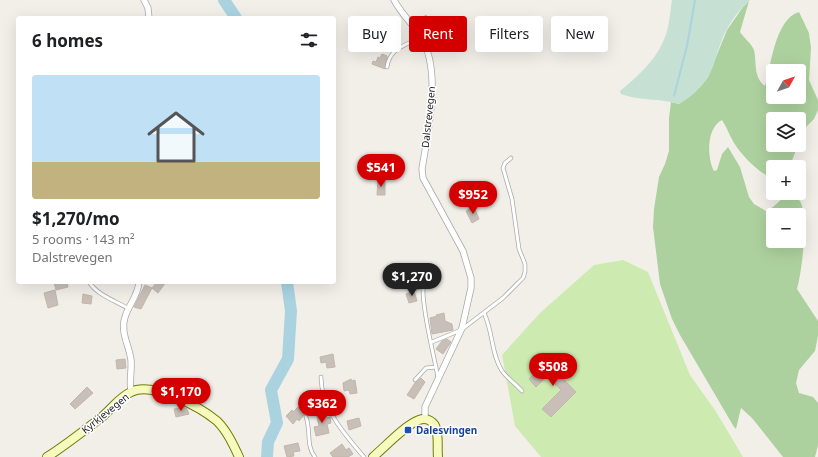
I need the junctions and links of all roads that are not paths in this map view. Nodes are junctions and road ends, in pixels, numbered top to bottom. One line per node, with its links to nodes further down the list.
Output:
1 (144, 0): 3 (street)
2 (394, 0): 4 (street, Dalstrevegen)
3 (148, 16)
4 (409, 22)
5 (409, 43): 7 (lane)
6 (427, 52): 14 (street, Dalstrevegen)
7 (387, 67)
8 (511, 158): 13 (lane)
9 (427, 273): 15 (lane)
10 (90, 284): 12 (lane)
11 (139, 284): 12 (street)
12 (129, 309): 21 (street)
13 (484, 314): 14 (lane); 20 (lane)
14 (461, 330): 15 (lane); 19 (street, Dalstrevegen)
15 (432, 342): 16 (lane)
16 (436, 367): 18 (lane); 19 (lane)
17 (320, 377): 27 (lane)
18 (415, 380)
19 (438, 380): 23 (street, Dalstrevegen)
20 (522, 391)
21 (131, 392): 24 (main road, Kyrkjevegen); 25 (main road, Kyrkjevegen)
22 (306, 417): 26 (lane)
23 (425, 419): 28 (main road); 29 (main road)
24 (47, 457)
25 (239, 457)
26 (315, 457)
27 (364, 457)
28 (373, 457)
29 (438, 457)

